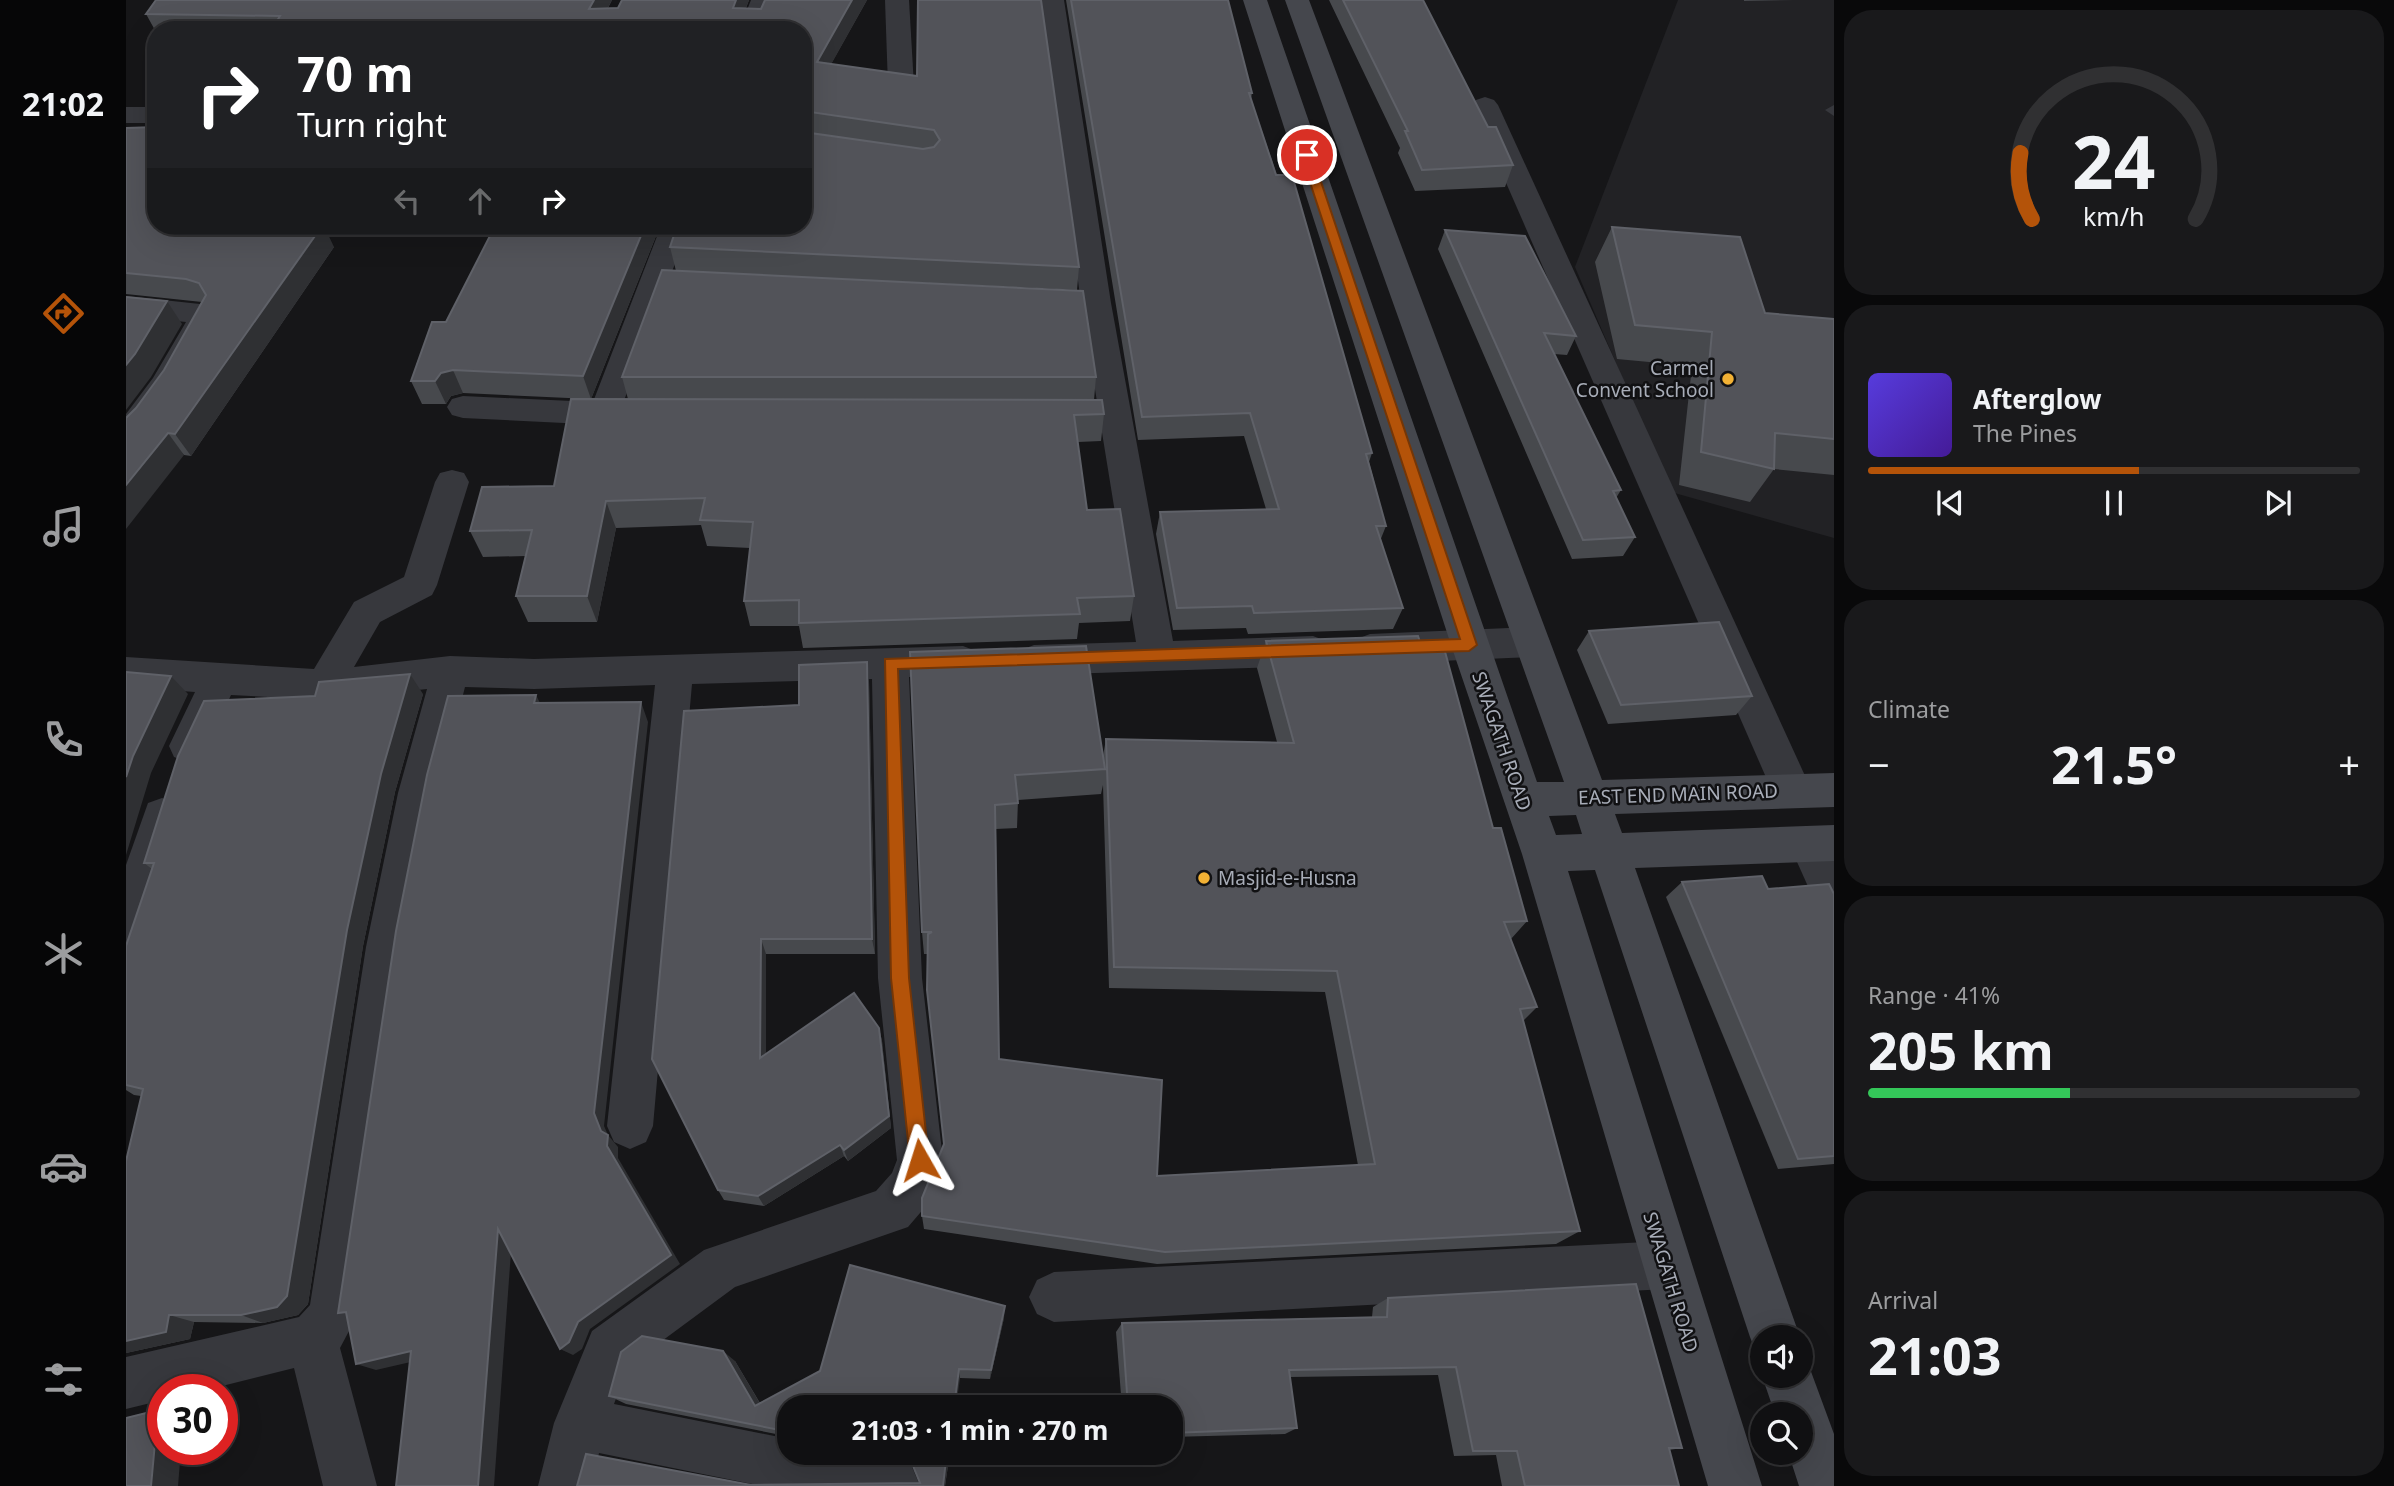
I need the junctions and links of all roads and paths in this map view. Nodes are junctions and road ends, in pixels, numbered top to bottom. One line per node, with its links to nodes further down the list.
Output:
1 (764, 0): 6 (street)
2 (897, 0): 7 (street)
3 (1052, 0): 18 (street)
4 (1255, 0): 17 (main road, SWAGATH ROAD)
5 (1297, 0): 16 (main road)
6 (755, 21)
7 (901, 86)
8 (1485, 105): 26 (street)
9 (126, 115): 10 (street)
10 (147, 115)
11 (674, 235): 13 (street)
12 (126, 306): 14 (street)
13 (463, 407)
14 (126, 437)
15 (452, 482): 24 (street)
16 (1532, 642): 17 (street); 27 (main road)
17 (1469, 645): 18 (street); 28 (main road, SWAGATH ROAD)
18 (1157, 656): 19 (street)
19 (890, 664): 20 (street); 41 (street)
20 (675, 669): 21 (street); 34 (street)
21 (450, 671): 24 (street); 38 (street)
22 (126, 672): 23 (street)
23 (220, 679): 24 (street); 33 (street)
24 (324, 685)
25 (1834, 790): 26 (main road, EAST END MAIN ROAD)
26 (1792, 791): 27 (main road, EAST END MAIN ROAD)
27 (1588, 796): 28 (main road, EAST END MAIN ROAD); 30 (main road)
28 (1523, 800): 31 (main road, SWAGATH ROAD)
29 (1821, 844): 30 (main road); 32 (street)
30 (1609, 852): 31 (main road); 37 (main road)
31 (1542, 854): 35 (main road, SWAGATH ROAD)
32 (1834, 898)
33 (126, 931)
34 (630, 1126)
35 (1666, 1265): 36 (street); 45 (main road, SWAGATH ROAD)
36 (1054, 1297)
37 (1771, 1325)
38 (312, 1339): 39 (street); 42 (street)
39 (126, 1383)
40 (1792, 1388): 46 (main road)
41 (580, 1423): 43 (street); 44 (street)
42 (350, 1486)
43 (565, 1486)
44 (893, 1486)
45 (1735, 1486)
46 (1826, 1486)

